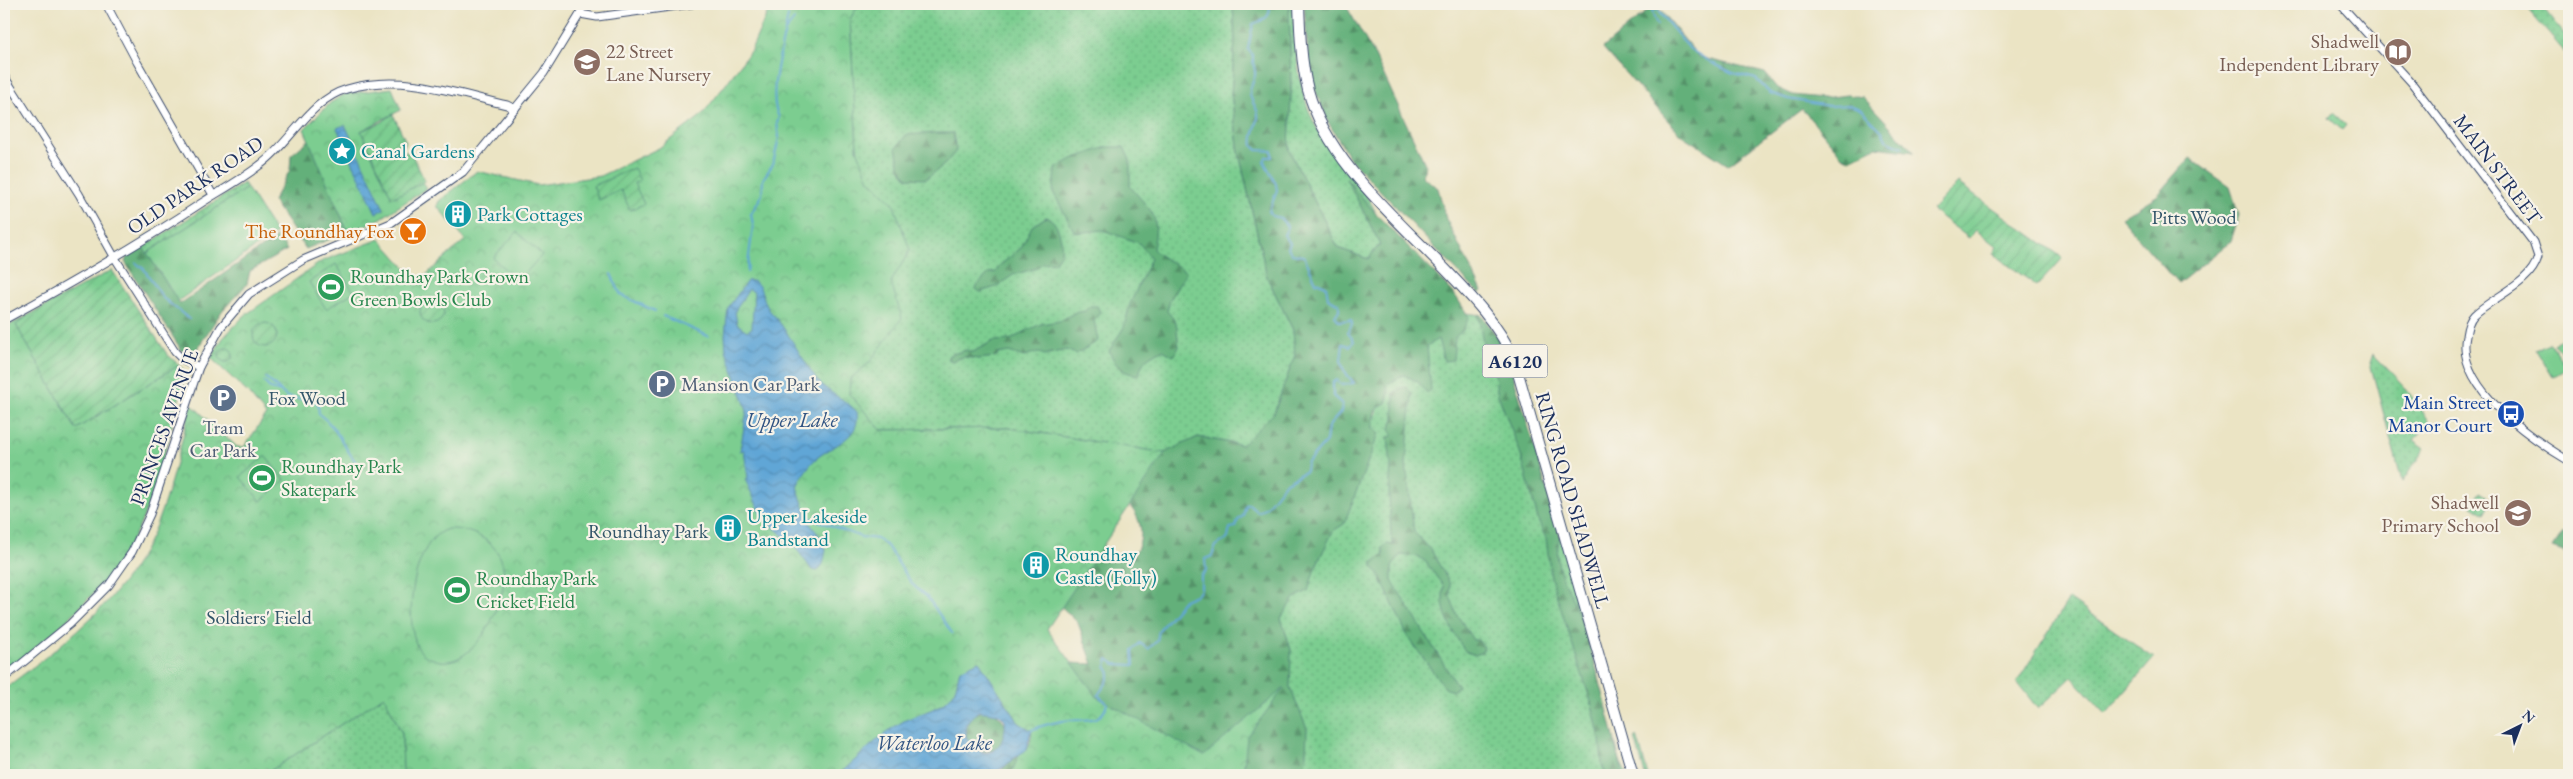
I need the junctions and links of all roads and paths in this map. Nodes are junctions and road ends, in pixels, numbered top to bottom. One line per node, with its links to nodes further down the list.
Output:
1 (106, 4): 9 (street)
2 (583, 4): 6 (street, PRINCES AVENUE)
3 (692, 4): 6 (street)
4 (1299, 4): 15 (highway, RING ROAD SHADWELL / A6120)
5 (2340, 4): 13 (street, MAIN STREET)
6 (580, 14): 8 (street, PRINCES AVENUE)
7 (4, 76): 10 (street)
8 (515, 109): 9 (street, OLD PARK ROAD); 12 (street, PRINCES AVENUE)
9 (214, 195): 10 (street, OLD PARK ROAD)
10 (115, 258): 11 (street, OLD PARK ROAD); 12 (street)
11 (4, 320)
12 (199, 367): 14 (street, PRINCES AVENUE)
13 (2569, 461)
14 (4, 678)
15 (1633, 775)

